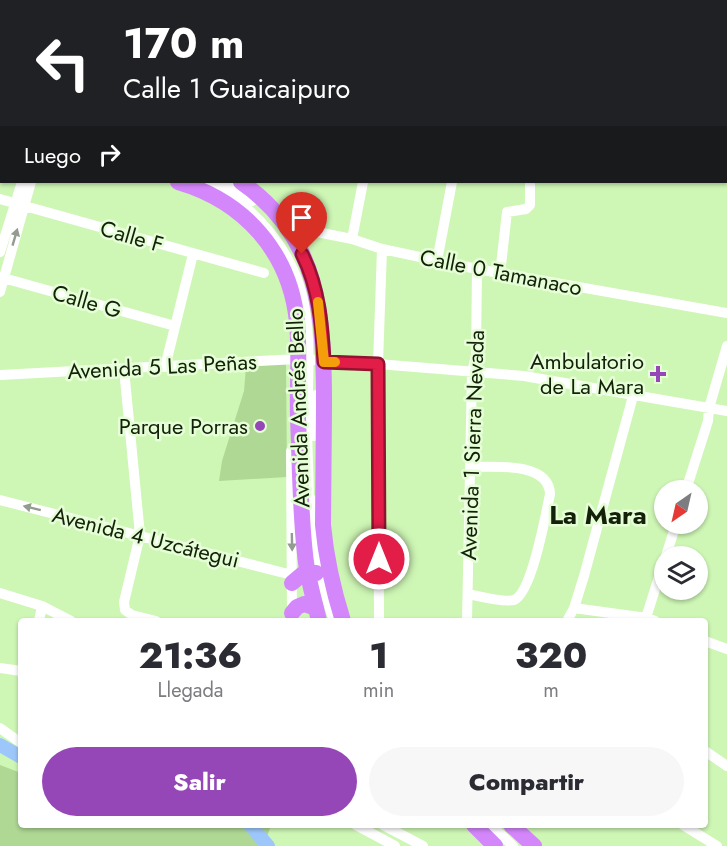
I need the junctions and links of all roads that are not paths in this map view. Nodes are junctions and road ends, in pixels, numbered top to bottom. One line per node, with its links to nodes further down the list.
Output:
1 (22, 183): 11 (street)
2 (30, 183): 11 (street)
3 (181, 183): 26 (highway, Avenida Andrés Bello)
4 (210, 183): 26 (street)
5 (224, 183): 26 (street)
6 (242, 183): 12 (highway, Avenida Andrés Bello)
7 (363, 183): 13 (street)
8 (452, 183): 17 (street)
9 (530, 184): 20 (street)
10 (0, 199): 11 (street, Calle F)
11 (19, 205): 15 (street); 16 (street, Calle F); 21 (street, one-way to 11)
12 (280, 218): 13 (street, Calle 0 Tamanaco); 26 (highway, Avenida Andrés Bello)
13 (352, 239): 14 (street, Calle 0 Tamanaco)
14 (381, 249): 17 (street, Calle 0 Tamanaco); 27 (street)
15 (0, 252)
16 (194, 254): 19 (street, Calle F); 24 (street)
17 (437, 261): 18 (street, Calle 0 Tamanaco)
18 (477, 269): 20 (street, Calle 0 Tamanaco); 30 (street, Avenida 1 Sierra Nevada)
19 (264, 273)
20 (500, 274): 23 (street, Calle 0 Tamanaco)
21 (2, 277): 22 (street); 24 (street, Calle G)
22 (0, 292)
23 (727, 313)
24 (175, 326): 28 (street)
25 (727, 346): 33 (street)
26 (311, 361): 27 (street, Avenida 5 Las Peñas); 28 (street, Avenida 5 Las Peñas); 39 (highway, Avenida Andrés Bello); 39 (highway, Avenida Andrés Bello)
27 (378, 364): 30 (street, Avenida 5 Las Peñas); 53 (street)
28 (165, 367): 29 (street, Avenida 5 Las Peñas)
29 (124, 369): 31 (street, Avenida 5 Las Peñas); 38 (street)
30 (472, 372): 32 (street, Avenida 5 Las Peñas); 35 (street, Avenida 1 Sierra Nevada)
31 (0, 375)
32 (633, 396): 33 (street, Avenida 5 Las Peñas); 44 (street)
33 (709, 408): 34 (street, Avenida 5 Las Peñas); 36 (street)
34 (727, 411)
35 (470, 467): 41 (street, Avenida 1 Sierra Nevada); 41 (street)
36 (690, 480)
37 (0, 500): 38 (street, Avenida 4 Uzcátegui, one-way to 37)
38 (140, 535): 39 (street, Avenida 4 Uzcátegui); 49 (street)
39 (307, 577): 45 (highway, Avenida Andrés Bello); 46 (street); 50 (street); 51 (highway); 52 (highway, Avenida Andrés Bello)
40 (0, 593): 43 (street)
41 (468, 594): 54 (street, Avenida 1 Sierra Nevada)
42 (654, 600): 57 (street)
43 (42, 606): 47 (street); 48 (street)
44 (574, 608): 55 (street); 56 (street)
45 (317, 614): 46 (highway)
46 (292, 617)
47 (40, 618)
48 (65, 618)
49 (144, 618)
50 (327, 618)
51 (335, 618)
52 (341, 618)
53 (379, 618)
54 (467, 618)
55 (569, 618)
56 (636, 618)
57 (650, 618)
58 (708, 642): 59 (street)
59 (727, 650)
60 (0, 668): 61 (street)
61 (18, 671)
62 (0, 728): 63 (street)
63 (18, 741)
64 (708, 754): 65 (street)
65 (727, 766)
66 (362, 828): 74 (street)
67 (389, 828): 75 (street)
68 (477, 828): 76 (highway)
69 (494, 828): 77 (street)
70 (505, 828): 78 (street)
71 (514, 828): 79 (highway)
72 (523, 828): 80 (street)
73 (689, 828): 81 (street)
74 (395, 846)
75 (423, 846)
76 (495, 846)
77 (513, 846)
78 (526, 846)
79 (534, 846)
80 (542, 846)
81 (717, 846)

